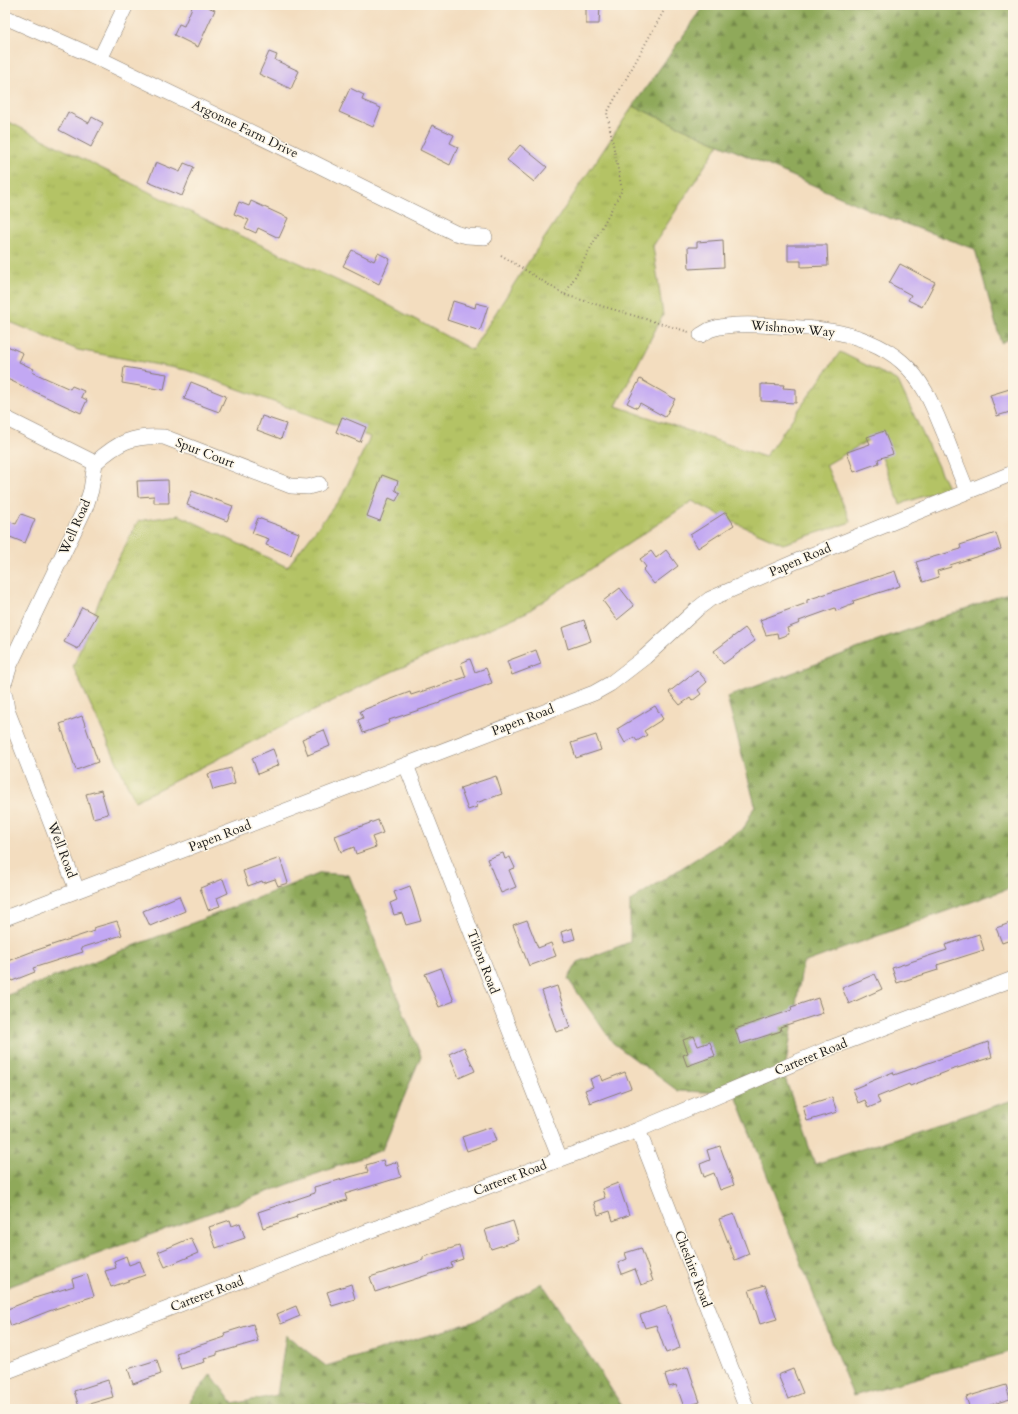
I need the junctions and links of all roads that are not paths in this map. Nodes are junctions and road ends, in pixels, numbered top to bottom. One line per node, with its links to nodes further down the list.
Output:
1 (126, 5): 3 (street)
2 (5, 17): 3 (street, Argonne Farm Drive)
3 (100, 59): 4 (street, Argonne Farm Drive)
4 (485, 237)
5 (702, 335): 10 (street, Wishnow Way)
6 (5, 418): 7 (street)
7 (95, 463): 9 (street, Spur Court); 11 (street, Well Road)
8 (1013, 473): 10 (street, Papen Road)
9 (319, 484)
10 (967, 491): 13 (street, Papen Road)
11 (5, 681)
12 (5, 696): 14 (street, Well Road)
13 (406, 765): 14 (street, Papen Road); 18 (street, Tilton Road)
14 (77, 890): 15 (street, Papen Road)
15 (5, 918)
16 (1013, 979): 17 (street, Carteret Road)
17 (638, 1130): 18 (street, Carteret Road); 20 (street, Cheshire Road)
18 (560, 1159): 19 (street, Carteret Road)
19 (5, 1372)
20 (747, 1409)

